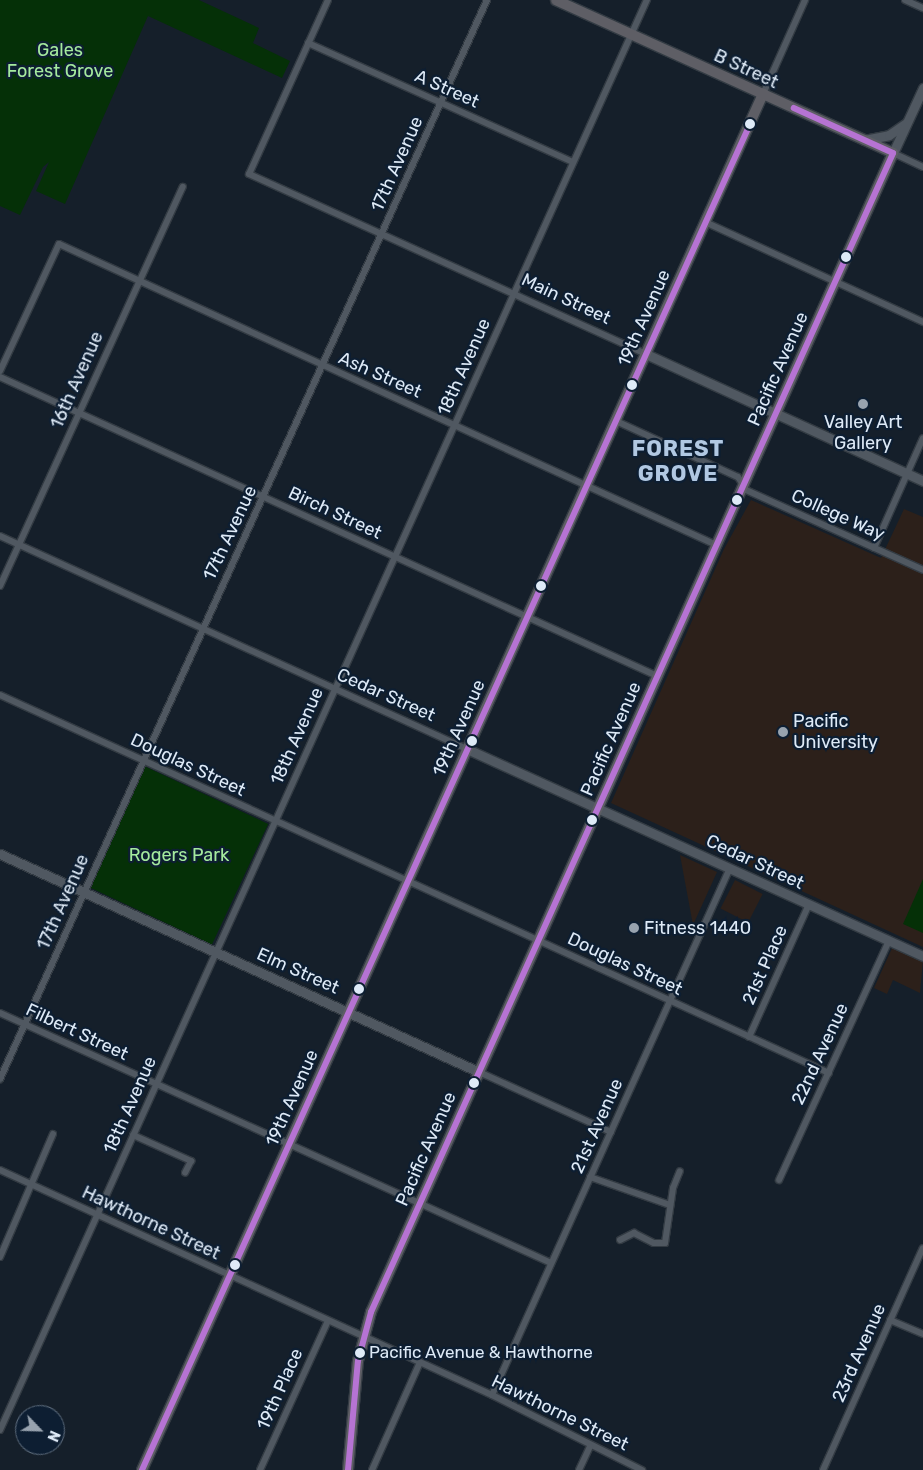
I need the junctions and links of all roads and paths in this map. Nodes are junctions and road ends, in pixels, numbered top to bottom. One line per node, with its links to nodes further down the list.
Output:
1 (328, 0): 9 (street)
2 (487, 0): 12 (street, 17th Avenue)
3 (556, 0): 8 (main road, B Street)
4 (647, 0): 8 (street, 18th Avenue)
5 (805, 0): 11 (street, 19th Avenue)
6 (905, 0): 7 (street)
7 (923, 8)
8 (631, 34): 11 (main road, B Street); 16 (street, 18th Avenue)
9 (308, 43): 12 (street, A Street); 20 (street, Main Street)
10 (923, 88): 13 (street, Pacific Avenue)
11 (763, 94): 14 (main road, B Street); 19 (main road, 19th Avenue)
12 (441, 103): 16 (street, A Street); 20 (street, 17th Avenue)
13 (907, 122): 14 (street); 15 (street, Pacific Avenue)
14 (864, 140): 15 (main road, B Street)
15 (893, 153): 17 (street, B Street); 22 (main road, Pacific Avenue)
16 (573, 162): 23 (street, 18th Avenue)
17 (923, 167)
18 (182, 187): 21 (street, 16th Avenue)
19 (705, 222): 22 (street); 25 (main road, 19th Avenue)
20 (382, 233): 23 (street, Main Street); 26 (street, 17th Avenue)
21 (139, 281): 26 (street, Ash Street); 27 (street, Ash Street); 29 (street, 16th Avenue)
22 (835, 282): 24 (street); 30 (main road, Pacific Avenue)
23 (514, 293): 25 (street, Main Street); 32 (street, 18th Avenue)
24 (923, 322)
25 (646, 354): 30 (street, Main Street); 31 (main road, 19th Avenue)
26 (322, 365): 32 (street, Ash Street); 38 (street, 17th Avenue)
27 (0, 371)
28 (0, 377): 29 (street, Birch Street)
29 (79, 413): 38 (street, Birch Street); 40 (street, 16th Avenue)
30 (775, 414): 34 (street, Main Street); 36 (main road, Pacific Avenue)
31 (616, 421): 36 (street, College Way); 37 (main road, 19th Avenue)
32 (454, 425): 37 (street, Ash Street); 43 (street, 18th Avenue)
33 (923, 438): 34 (street)
34 (907, 474): 35 (street, Main Street); 42 (street)
35 (923, 481)
36 (743, 485): 41 (main road, Pacific Avenue); 42 (street, College Way)
37 (586, 486): 41 (street, Ash Street); 46 (main road, 19th Avenue)
38 (263, 497): 43 (street, Birch Street); 47 (street, 17th Avenue)
39 (0, 536): 40 (street, Cedar Street)
40 (19, 544): 45 (street, 16th Avenue); 47 (street, Cedar Street)
41 (716, 545): 48 (main road, Pacific Avenue)
42 (874, 548): 44 (street, College Way)
43 (395, 557): 46 (street, Birch Street); 49 (street, 18th Avenue)
44 (923, 570)
45 (0, 586)
46 (527, 617): 48 (street, Birch Street); 51 (main road, 19th Avenue)
47 (203, 629): 49 (street, Cedar Street); 52 (street, 17th Avenue)
48 (657, 676): 53 (main road, Pacific Avenue)
49 (334, 690): 51 (street, Cedar Street); 54 (street, 18th Avenue)
50 (0, 695): 52 (street, Douglas Street)
51 (467, 749): 53 (street, Cedar Street); 57 (main road, 19th Avenue)
52 (144, 761): 54 (street, Douglas Street); 58 (street, 17th Avenue)
53 (598, 808): 56 (street, Cedar Street); 60 (main road, Pacific Avenue)
54 (275, 821): 57 (street, Douglas Street); 62 (street, 18th Avenue)
55 (0, 854): 58 (street, Elm Street)
56 (730, 868): 59 (street, Cedar Street); 64 (street, 21st Avenue)
57 (408, 881): 60 (street, Douglas Street); 65 (main road, 19th Avenue)
58 (84, 892): 62 (street, Elm Street); 67 (street, 17th Avenue)
59 (809, 904): 61 (street, Cedar Street); 68 (street, 21st Place)
60 (538, 940): 64 (street, Douglas Street); 69 (main road, Pacific Avenue)
61 (889, 940): 63 (street, Cedar Street); 70 (street, 22nd Avenue)
62 (216, 952): 65 (street, Elm Street); 72 (street, 18th Avenue)
63 (923, 956)
64 (670, 1001): 68 (street, Douglas Street); 73 (street, 21st Avenue)
65 (349, 1012): 69 (street, Elm Street); 76 (main road, 19th Avenue)
66 (0, 1013): 67 (street, Filbert Street)
67 (24, 1024): 71 (street, 17th Avenue); 72 (street, Filbert Street)
68 (749, 1037): 70 (street, Douglas Street)
69 (479, 1072): 73 (street, Elm Street); 83 (main road, Pacific Avenue)
70 (828, 1072): 81 (street, 22nd Avenue)
71 (0, 1079)
72 (156, 1085): 75 (street, 18th Avenue); 76 (street, Filbert Street)
73 (611, 1132): 80 (street, 21st Avenue)
74 (53, 1134): 82 (street)
75 (133, 1135): 79 (street); 85 (street, 18th Avenue)
76 (289, 1143): 83 (street, Filbert Street); 90 (main road, 19th Avenue)
77 (0, 1170): 82 (street, Hawthorne Street)
78 (680, 1171): 84 (street)
79 (185, 1173)
80 (590, 1177): 84 (street); 89 (street, 21st Avenue)
81 (778, 1180)
82 (32, 1185): 85 (street, Hawthorne Street); 88 (street)
83 (419, 1204): 89 (street, Filbert Street); 94 (main road, Pacific Avenue)
84 (670, 1206): 86 (street)
85 (97, 1215): 90 (street, Hawthorne Street); 97 (street, 18th Avenue)
86 (620, 1240)
87 (923, 1248): 91 (street, 23rd Avenue)
88 (0, 1257)
89 (551, 1263): 96 (street, 21st Avenue)
90 (230, 1276): 92 (street, Hawthorne Street); 99 (main road, 19th Avenue)
91 (890, 1320): 93 (street); 105 (street, 23rd Avenue)
92 (328, 1321): 94 (street, Hawthorne Street); 100 (street, 19th Place)
93 (923, 1334)
94 (363, 1337): 95 (street, Hawthorne Street); 101 (main road, Pacific Avenue)
95 (420, 1362): 96 (street, Hawthorne Street); 102 (street)
96 (492, 1395): 98 (street, Hawthorne Street)
97 (0, 1430)
98 (590, 1446): 103 (street); 104 (street, Hawthorne Street)
99 (142, 1470)
100 (260, 1470)
101 (348, 1470)
102 (372, 1470)
103 (579, 1470)
104 (640, 1470)
105 (823, 1470)

